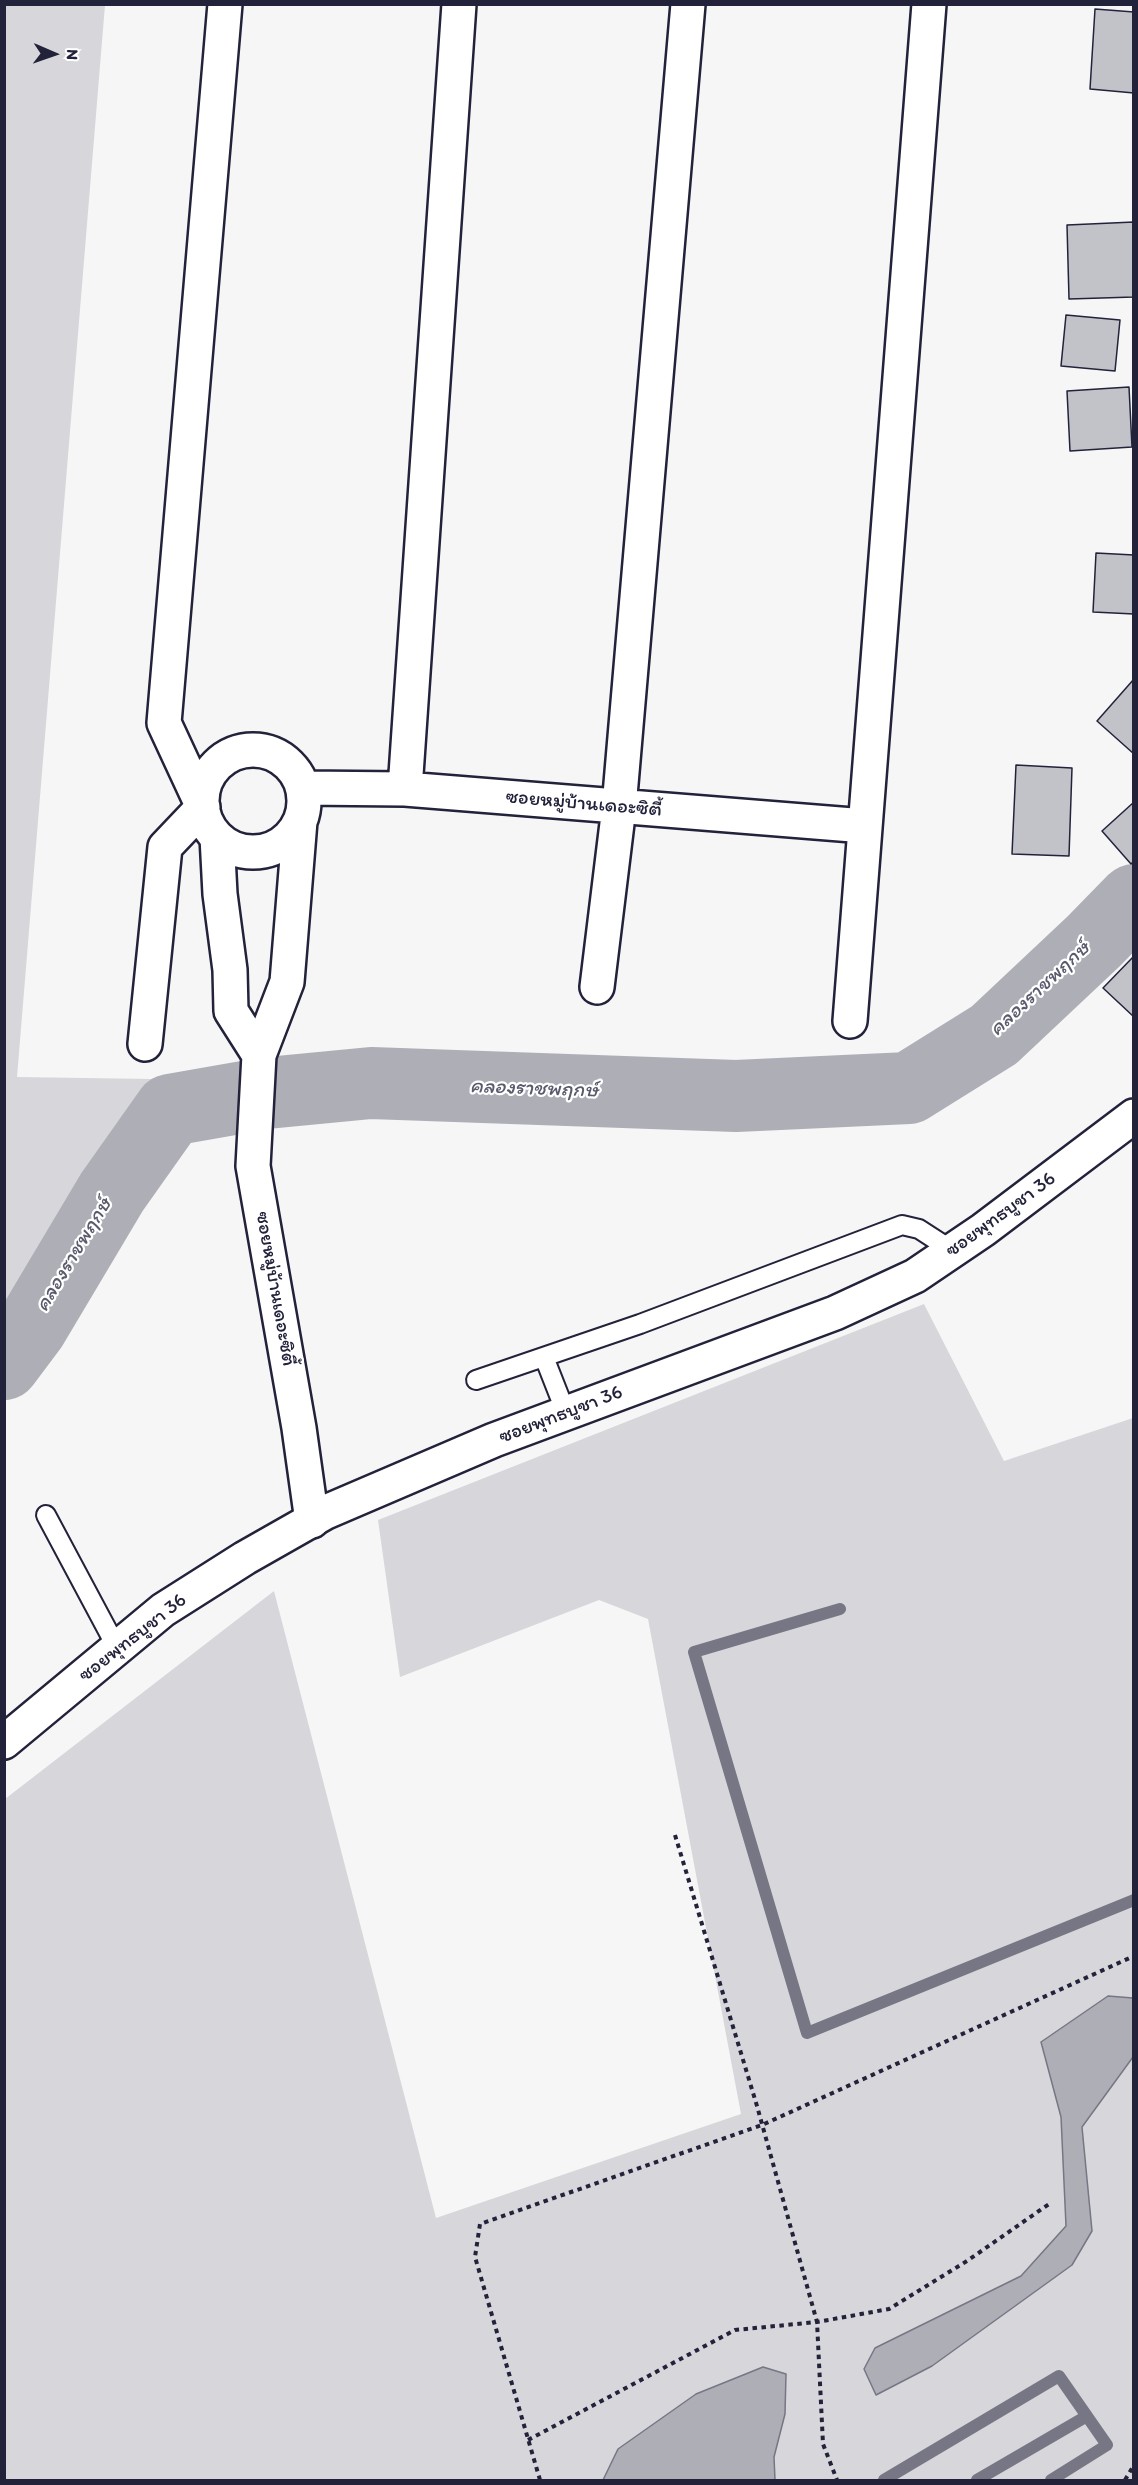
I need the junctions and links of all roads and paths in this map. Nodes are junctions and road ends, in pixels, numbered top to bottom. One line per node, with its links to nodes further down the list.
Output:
1 (225, 4): 7 (street)
2 (459, 4): 6 (street)
3 (688, 4): 8 (street)
4 (929, 4): 10 (street)
5 (303, 788): 6 (street, ซอยหมู่บ้านเดอะซิตี้); 7 (street); 9 (street, ซอยหมู่บ้านเดอะซิตี้)
6 (405, 789): 8 (street, ซอยหมู่บ้านเดอะซิตี้)
7 (203, 807): 11 (street); 14 (street)
8 (619, 807): 10 (street, ซอยหมู่บ้านเดอะซิตี้); 12 (street)
9 (300, 821): 11 (street); 15 (street, ซอยหมู่บ้านเดอะซิตี้)
10 (865, 826): 13 (street)
11 (217, 837): 15 (street)
12 (597, 987)
13 (849, 1021)
14 (145, 1044)
15 (259, 1066): 22 (street, ซอยหมู่บ้านเดอะซิตี้)
16 (1134, 1116): 17 (street, ซอยพุทธบูชา 36)
17 (953, 1251): 18 (lane); 20 (street, ซอยพุทธบูชา 36)
18 (544, 1357): 19 (lane); 20 (lane)
19 (476, 1380)
20 (566, 1413): 22 (street, ซอยพุทธบูชา 36)
21 (46, 1515): 23 (lane)
22 (312, 1521): 23 (street, ซอยพุทธบูชา 36)
23 (117, 1648): 24 (street, ซอยพุทธบูชา 36)
24 (4, 1742)
25 (675, 1835): 27 (path)
26 (1134, 1956): 27 (path)
27 (762, 2125): 29 (path); 30 (path)
28 (1049, 2204): 29 (path)
29 (817, 2322): 30 (path); 33 (path)
30 (528, 2440): 32 (path)
31 (1134, 2465): 34 (path)
32 (540, 2481)
33 (837, 2481)
34 (1125, 2481)

